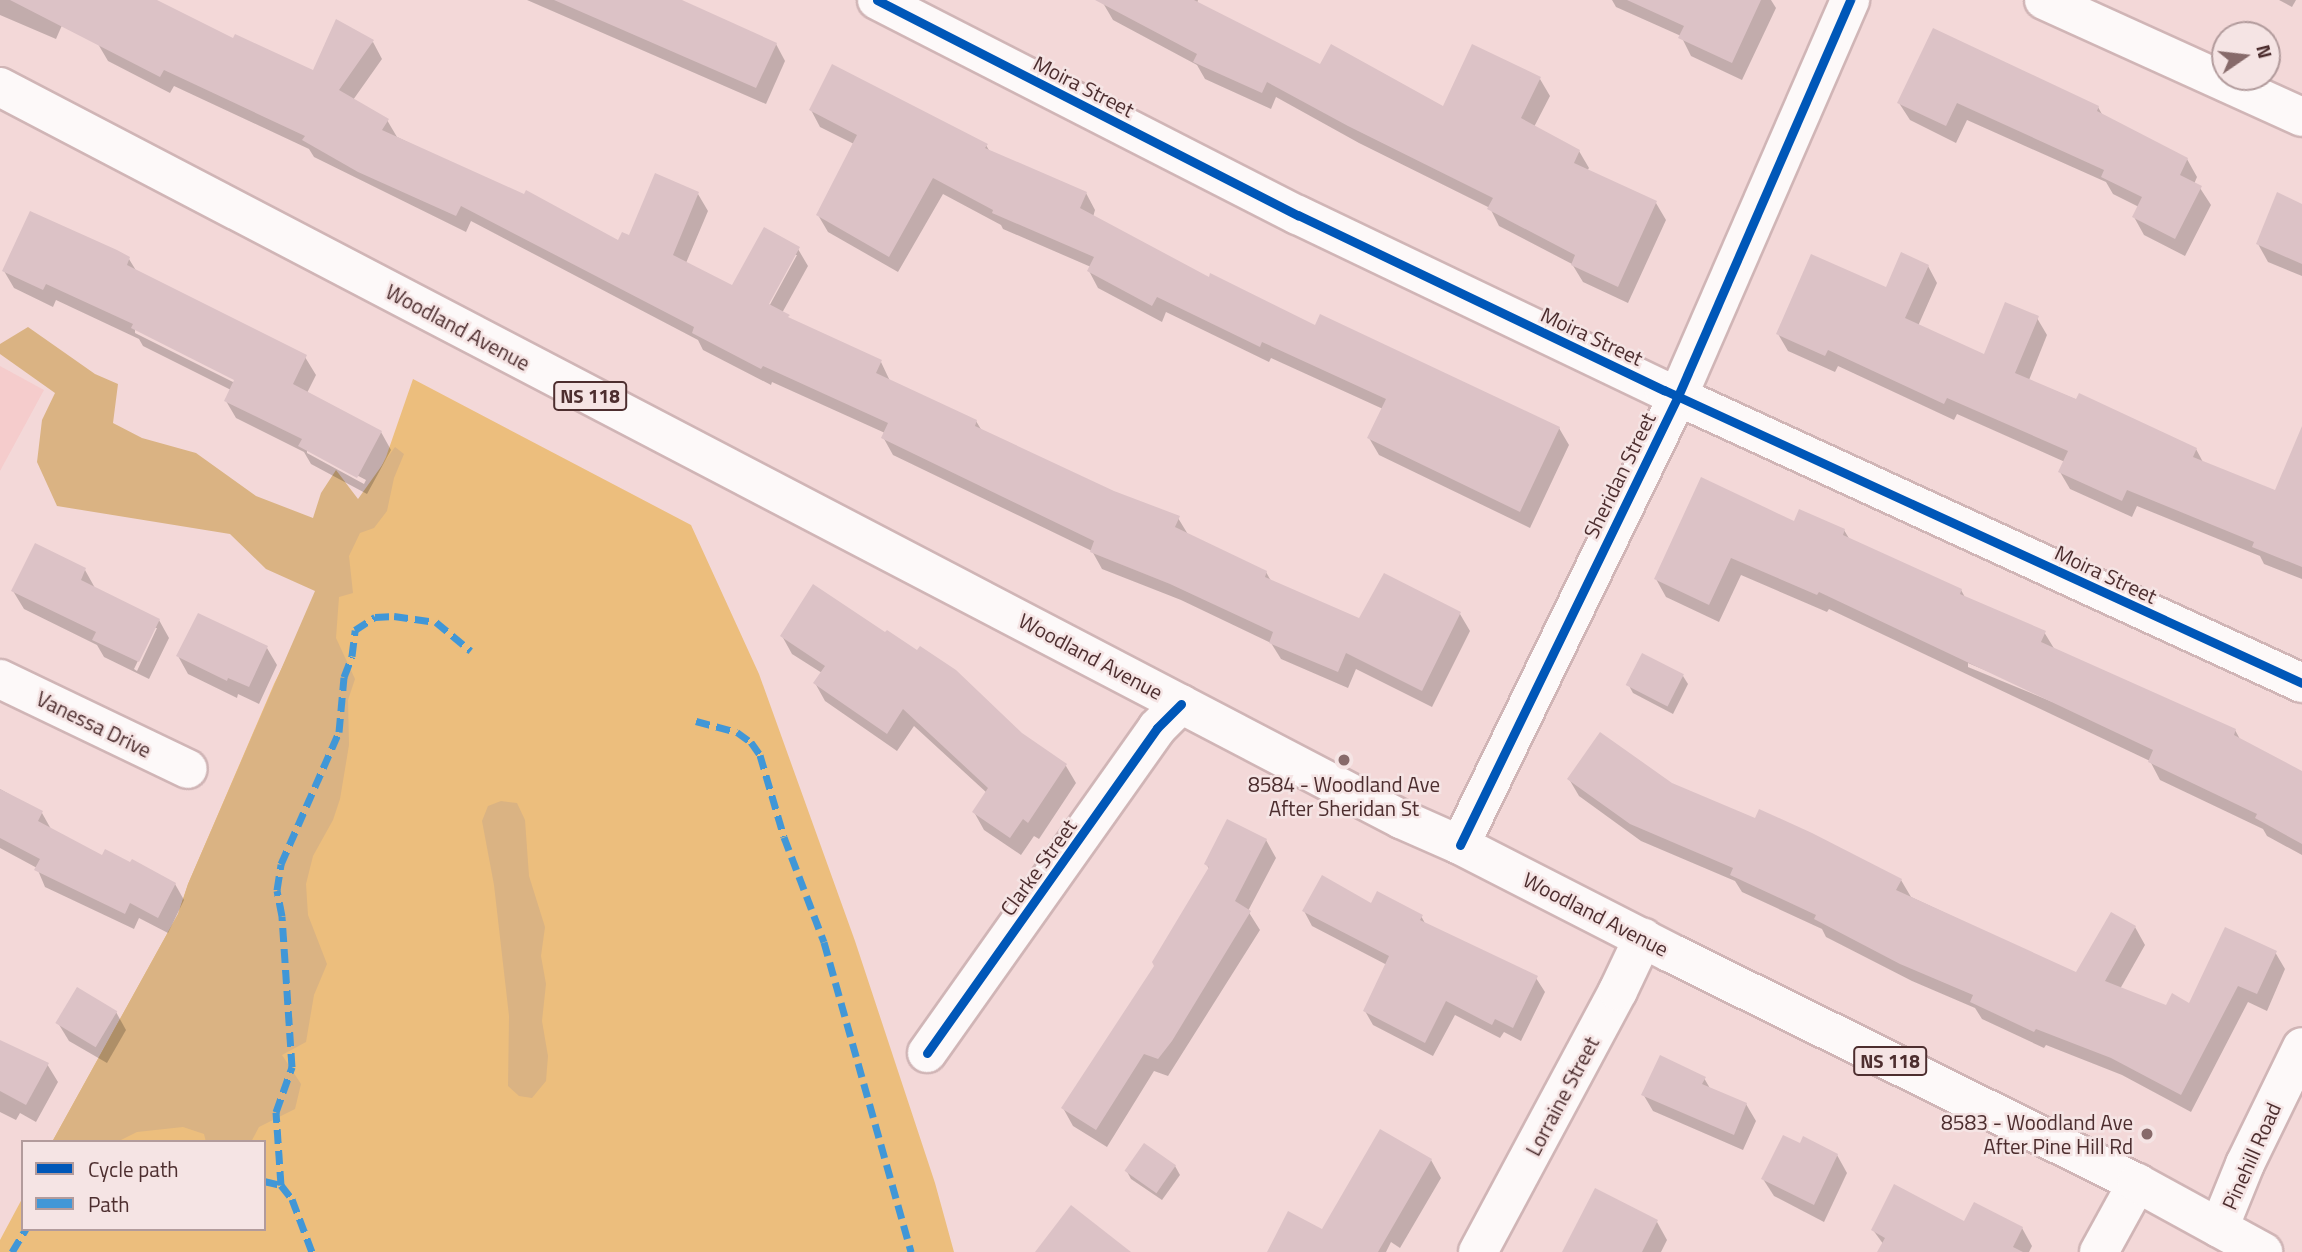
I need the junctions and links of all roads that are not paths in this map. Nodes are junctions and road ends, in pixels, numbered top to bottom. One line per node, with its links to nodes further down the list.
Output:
1 (877, 0): 6 (street, Moira Street)
2 (1850, 0): 6 (street, Sheridan Street)
3 (2044, 0): 5 (street)
4 (0, 87): 9 (street, Woodland Avenue / NS 118)
5 (2302, 117)
6 (1678, 396): 8 (street, Moira Street); 11 (street, Sheridan Street)
7 (0, 679): 10 (street, Vanessa Drive)
8 (2302, 683)
9 (1181, 704): 11 (street, Woodland Avenue / NS 118); 14 (street, Clarke Street)
10 (188, 769)
11 (1460, 845): 12 (street, Woodland Avenue / NS 118)
12 (1643, 938): 15 (street, Woodland Avenue / NS 118); 17 (street, Lorraine Street)
13 (2302, 1047): 16 (street, Pinehill Road)
14 (927, 1053)
15 (2137, 1184): 16 (street, Woodland Avenue / NS 118); 18 (street)
16 (2219, 1228): 19 (street, Woodland Avenue / NS 118)
17 (1479, 1252)
18 (2099, 1252)
19 (2263, 1252)

